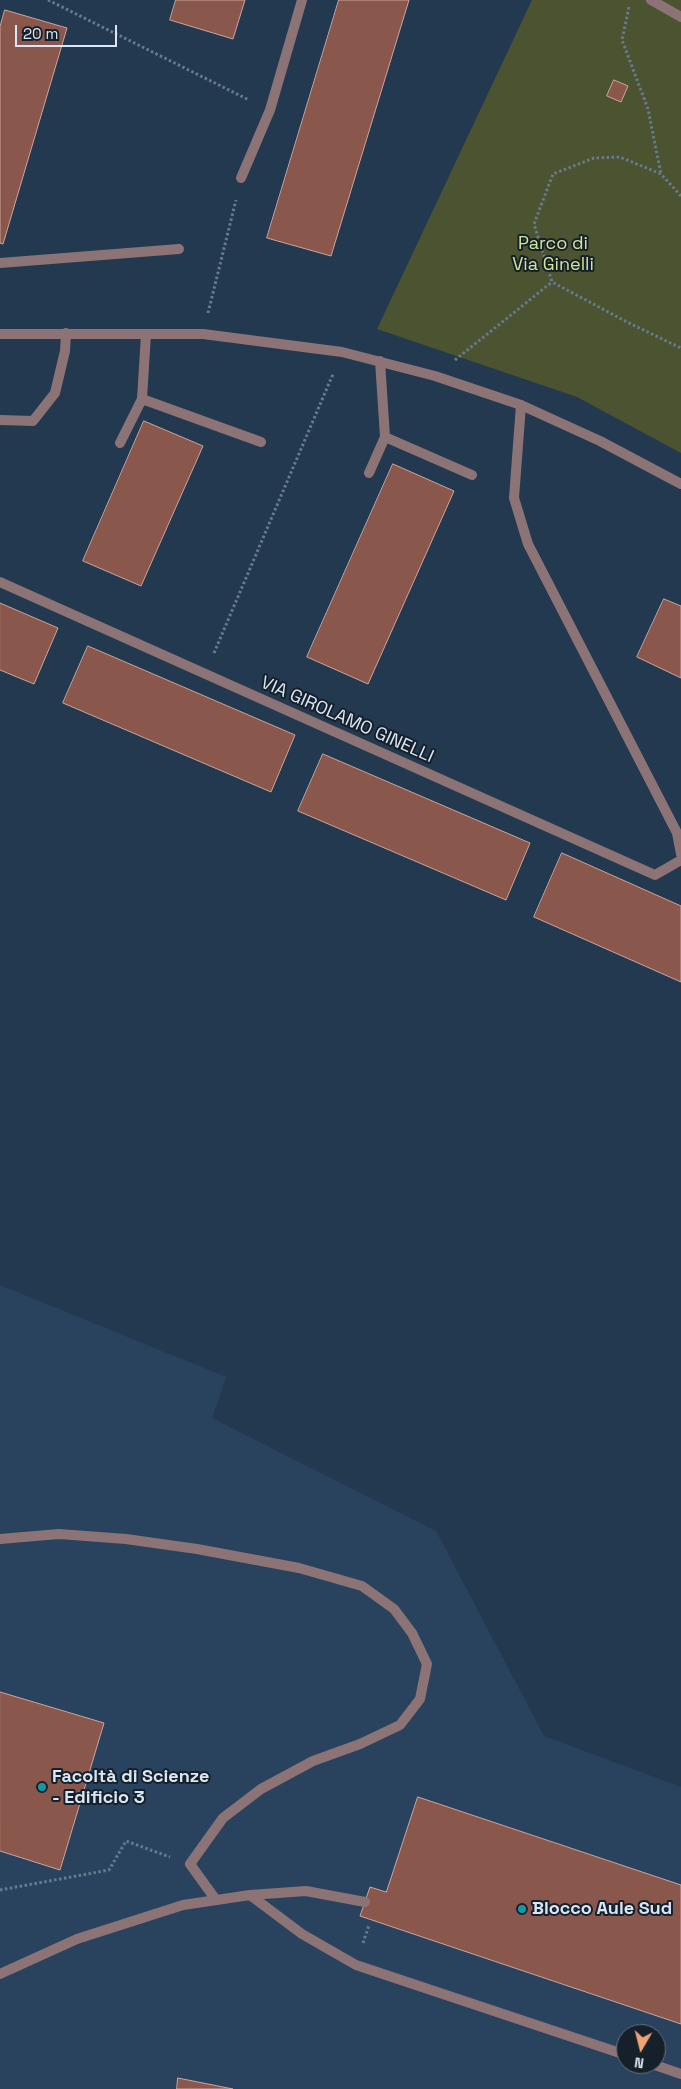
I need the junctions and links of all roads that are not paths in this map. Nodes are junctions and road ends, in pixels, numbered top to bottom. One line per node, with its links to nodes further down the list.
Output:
1 (302, 0): 4 (street)
2 (651, 0): 3 (street)
3 (681, 17)
4 (241, 178)
5 (179, 249): 6 (street)
6 (0, 263)
7 (66, 333): 8 (street); 9 (street); 13 (street)
8 (0, 334)
9 (146, 334): 10 (street); 11 (street)
10 (380, 362): 12 (street); 14 (street)
11 (142, 399): 15 (street); 16 (street)
12 (521, 405): 19 (street); 21 (street)
13 (0, 420)
14 (385, 438): 17 (street); 18 (street)
15 (261, 442)
16 (120, 443)
17 (369, 473)
18 (472, 475)
19 (681, 484)
20 (0, 582): 22 (street, VIA GIROLAMO GINELLI)
21 (681, 854)
22 (681, 860)
23 (0, 1539): 25 (street)
24 (250, 1894): 25 (street); 26 (street); 28 (street)
25 (216, 1900): 27 (street)
26 (365, 1902)
27 (0, 1974)
28 (616, 2052)
29 (666, 2069): 30 (street)
30 (681, 2074)

